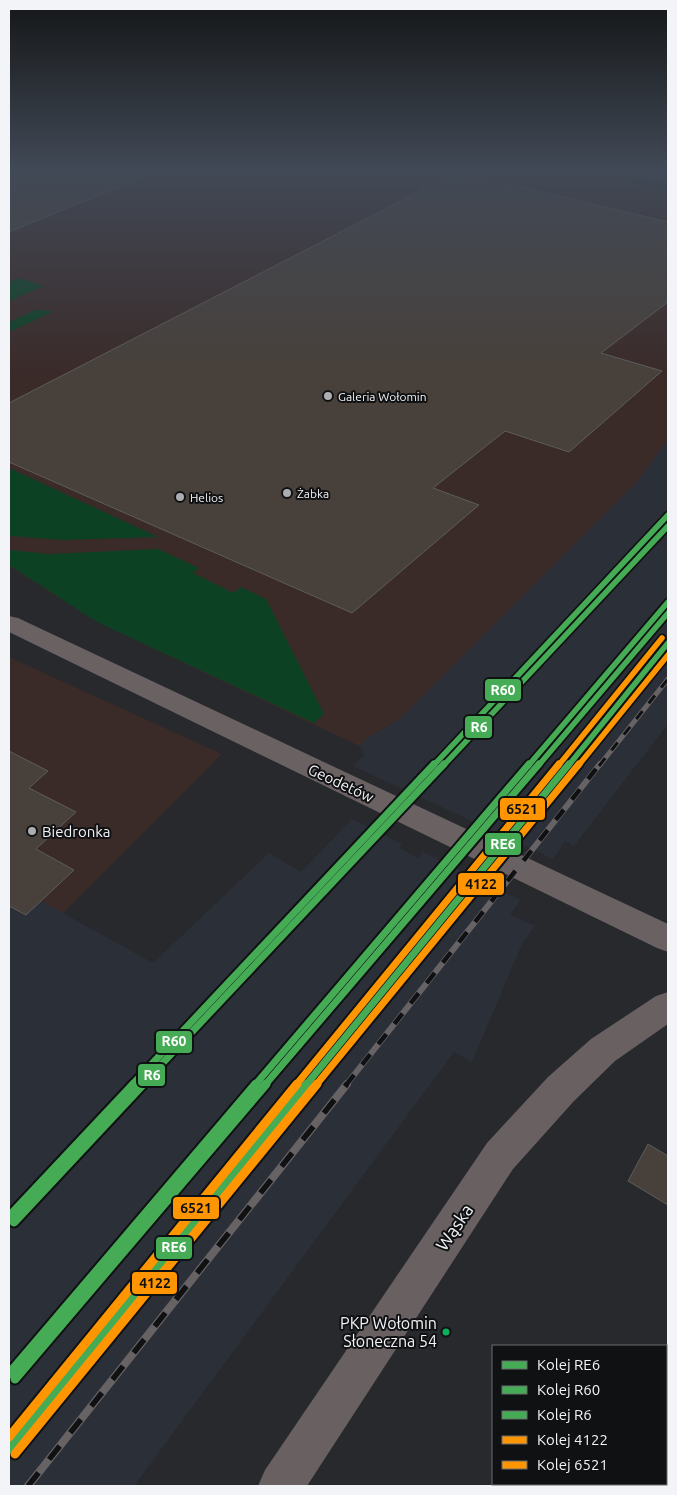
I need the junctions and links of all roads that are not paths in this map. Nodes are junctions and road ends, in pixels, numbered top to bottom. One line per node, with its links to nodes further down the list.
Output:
1 (9, 615): 3 (main road, Geodetów)
2 (9, 623): 3 (main road, Geodetów)
3 (42, 638): 4 (main road, Geodetów)
4 (668, 939)
5 (668, 1006): 6 (street, Wąska)
6 (281, 1486)

